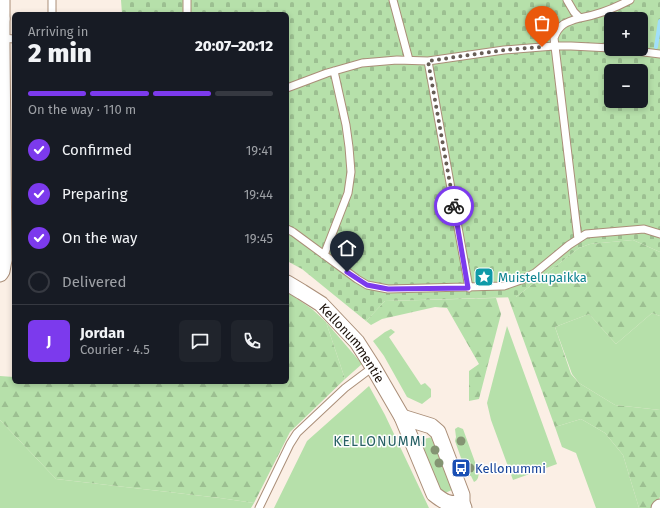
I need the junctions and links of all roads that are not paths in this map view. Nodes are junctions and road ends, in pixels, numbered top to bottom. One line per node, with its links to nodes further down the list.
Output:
1 (2, 0): 9 (street)
2 (52, 0): 7 (lane)
3 (187, 0): 8 (lane)
4 (393, 0): 16 (lane)
5 (566, 0): 10 (lane)
6 (630, 0): 10 (lane)
7 (52, 12)
8 (187, 12)
9 (1, 18): 11 (street)
10 (580, 18): 12 (lane)
11 (8, 38): 20 (street)
12 (554, 46): 13 (lane); 17 (lane); 23 (lane)
13 (604, 48)
14 (648, 52): 15 (lane)
15 (660, 54)
16 (409, 60): 17 (lane); 18 (lane)
17 (428, 61): 28 (lane)
18 (334, 71): 19 (lane); 24 (lane)
19 (289, 87)
20 (1, 122): 25 (street)
21 (289, 230): 24 (lane)
22 (660, 234): 23 (lane)
23 (578, 239): 28 (lane)
24 (324, 255): 28 (lane)
25 (9, 260): 26 (street)
26 (0, 274)
27 (289, 284): 29 (street, Kellonummentie)
28 (468, 288)
29 (373, 367): 30 (street, Kellonummentie); 32 (lane)
30 (402, 417): 31 (street, Kellonummentie); 31 (street, Kellonummentie)
31 (463, 506)
32 (259, 508)

